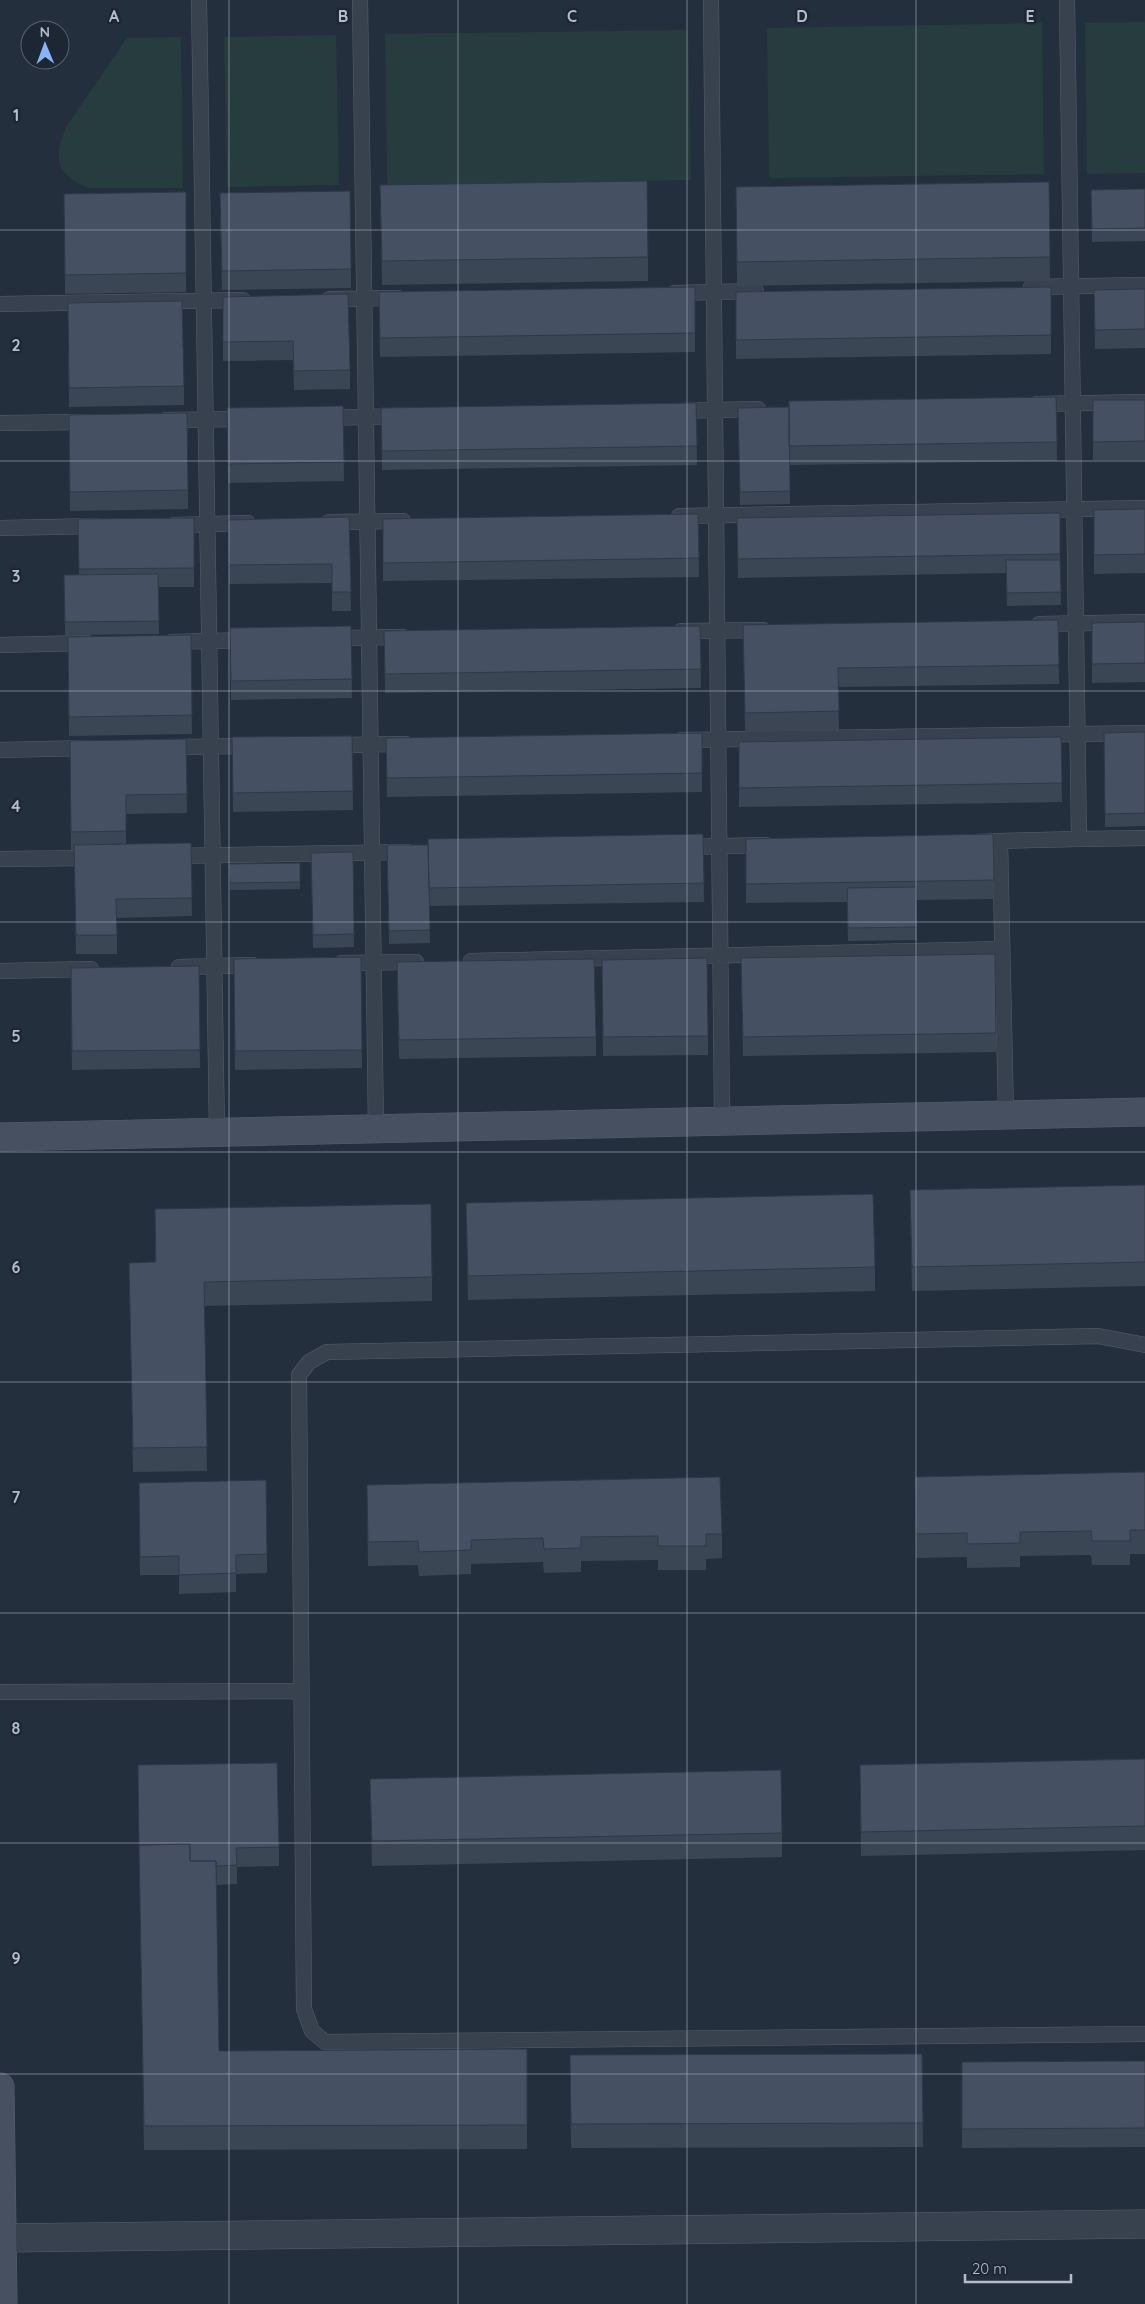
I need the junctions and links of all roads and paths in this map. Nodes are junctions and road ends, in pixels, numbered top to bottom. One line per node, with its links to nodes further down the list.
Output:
1 (199, 0): 14 (lane)
2 (360, 0): 12 (lane)
3 (711, 0): 9 (lane)
4 (1066, 0): 6 (lane)
5 (1145, 285): 6 (lane)
6 (1071, 286): 7 (lane); 18 (lane)
7 (1011, 288)
8 (773, 291): 9 (lane)
9 (714, 292): 10 (lane); 21 (lane)
10 (664, 293)
11 (414, 297): 12 (lane)
12 (364, 298): 13 (lane); 24 (lane)
13 (317, 299)
14 (204, 300): 15 (lane); 16 (lane); 27 (lane)
15 (260, 300)
16 (0, 304)
17 (1145, 402): 18 (lane)
18 (1073, 403): 19 (lane); 32 (lane)
19 (1023, 404)
20 (775, 409): 21 (lane)
21 (715, 410): 22 (lane); 33 (lane)
22 (665, 411)
23 (416, 416): 24 (lane)
24 (366, 417): 25 (lane); 36 (lane)
25 (309, 418)
26 (262, 419): 27 (lane)
27 (205, 420): 29 (lane); 39 (lane)
28 (108, 421): 30 (lane)
29 (147, 421)
30 (0, 423)
31 (1145, 508): 32 (lane)
32 (1074, 509): 33 (lane); 44 (lane)
33 (716, 515): 34 (lane); 47 (lane)
34 (666, 516)
35 (417, 520): 36 (lane)
36 (367, 521): 37 (lane); 51 (lane)
37 (311, 522)
38 (264, 523): 39 (lane)
39 (207, 524): 40 (lane); 53 (lane)
40 (158, 525)
41 (108, 526): 42 (lane)
42 (0, 528)
43 (1145, 622): 44 (lane)
44 (1076, 623): 45 (lane); 58 (lane)
45 (1026, 624)
46 (777, 630): 47 (lane)
47 (717, 631): 48 (lane); 59 (lane)
48 (667, 632)
49 (419, 636): 51 (lane)
50 (319, 638): 51 (lane)
51 (369, 638): 61 (lane)
52 (259, 640): 53 (lane)
53 (209, 641): 54 (lane); 64 (lane)
54 (159, 642)
55 (100, 643): 56 (lane)
56 (0, 645)
57 (1145, 733): 58 (lane)
58 (1078, 734): 59 (lane); 70 (lane)
59 (718, 739): 60 (lane); 74 (lane)
60 (668, 740)
61 (371, 744): 62 (lane); 63 (lane); 77 (lane)
62 (420, 744)
63 (321, 745)
64 (211, 746): 65 (lane); 66 (lane); 78 (lane)
65 (261, 746)
66 (154, 747)
67 (106, 748): 68 (lane)
68 (0, 750)
69 (1145, 838): 70 (lane)
70 (1080, 839): 71 (lane)
71 (1000, 841): 72 (lane); 82 (lane)
72 (961, 842)
73 (777, 845): 74 (lane)
74 (719, 846): 75 (lane); 83 (lane)
75 (670, 847)
76 (422, 851): 77 (lane)
77 (372, 852): 78 (lane); 86 (lane)
78 (213, 856): 79 (lane); 89 (lane)
79 (155, 857)
80 (106, 858): 81 (lane)
81 (0, 859)
82 (1002, 949): 83 (lane); 94 (lane)
83 (720, 955): 85 (lane); 95 (lane)
84 (433, 961): 86 (lane)
85 (453, 961)
86 (374, 963): 87 (lane); 96 (lane)
87 (324, 964)
88 (264, 965): 89 (lane)
89 (214, 966): 90 (lane); 97 (lane)
90 (166, 967)
91 (107, 968): 92 (lane)
92 (0, 971)
93 (1145, 1112): 94 (street)
94 (1006, 1115): 95 (street)
95 (722, 1122): 96 (street)
96 (376, 1129): 97 (street)
97 (217, 1133): 98 (street)
98 (0, 1137)
99 (1145, 1344): 100 (lane)
100 (301, 1691): 101 (lane); 102 (lane)
101 (0, 1692)
102 (1145, 2034)
103 (0, 2088): 105 (street)
104 (1145, 2224): 105 (street)
105 (2, 2238): 106 (street)
106 (2, 2303)

